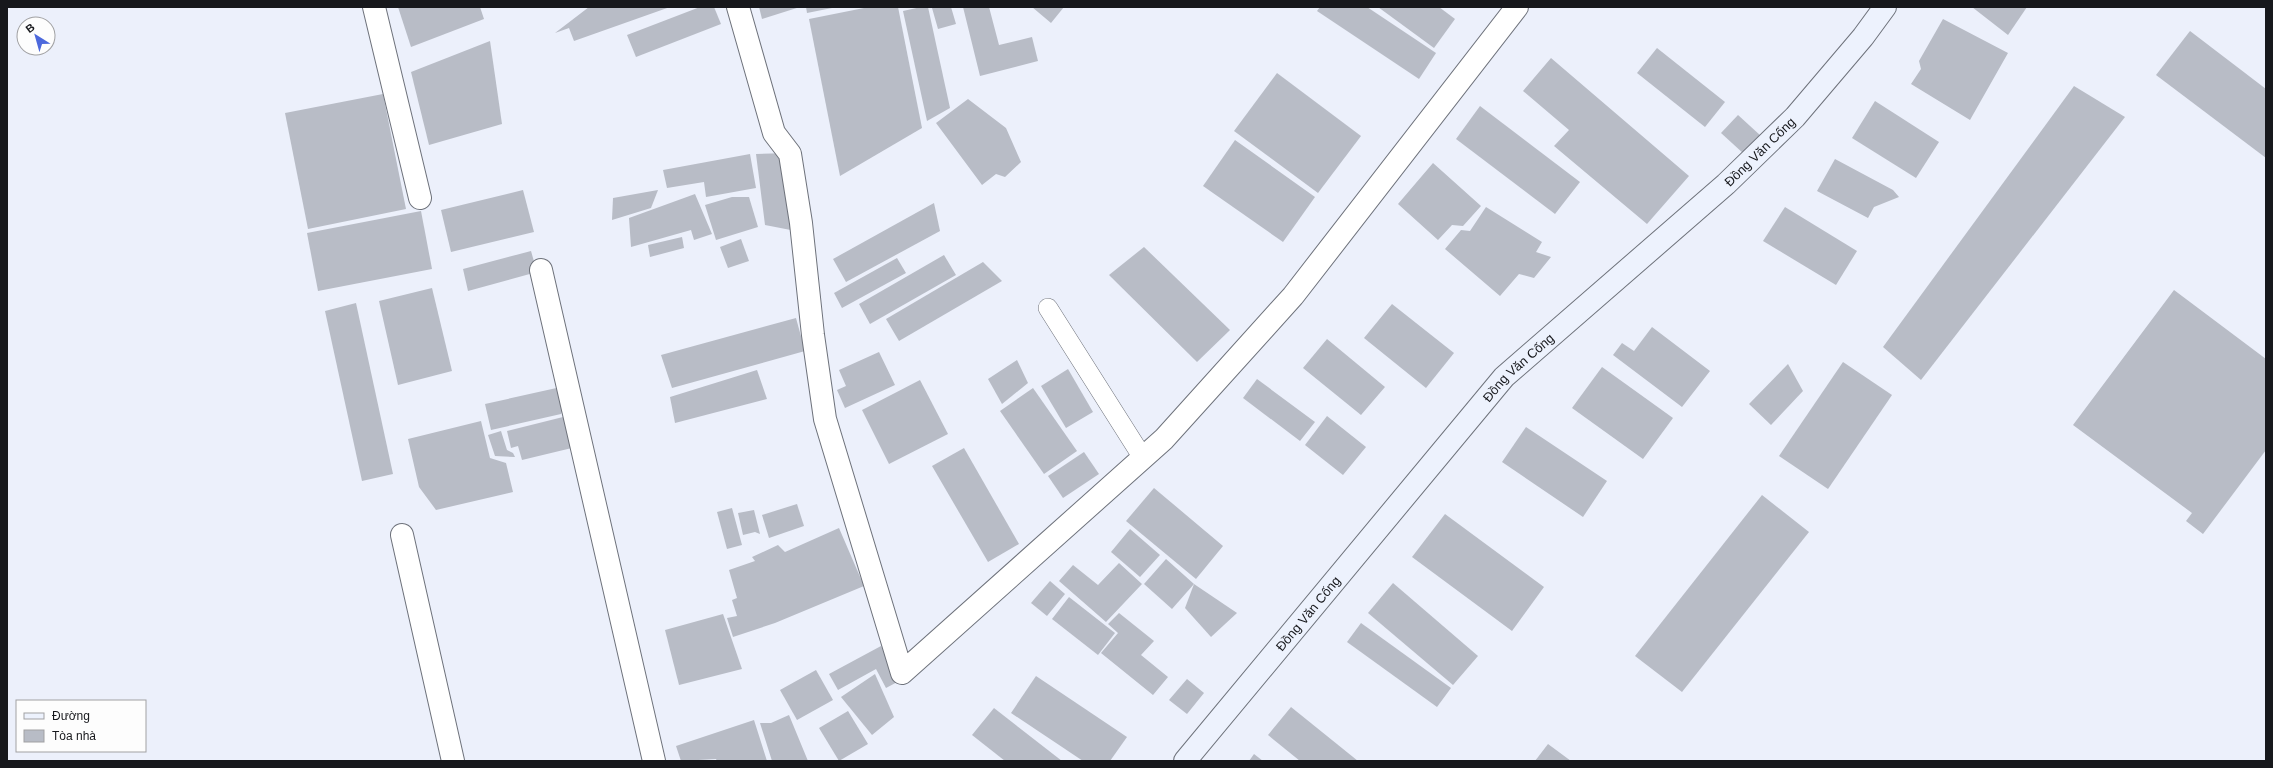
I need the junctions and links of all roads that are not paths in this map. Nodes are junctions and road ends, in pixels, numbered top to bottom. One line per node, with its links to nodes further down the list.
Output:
1 (374, 7): 5 (street)
2 (738, 7): 8 (street)
3 (1517, 7): 8 (street)
4 (1885, 7): 12 (street, Đồng Văn Cống)
5 (420, 198)
6 (541, 270): 11 (street)
7 (1048, 308): 8 (lane)
8 (1142, 458)
9 (402, 535): 10 (street)
10 (453, 761)
11 (654, 761)
12 (1185, 761)

